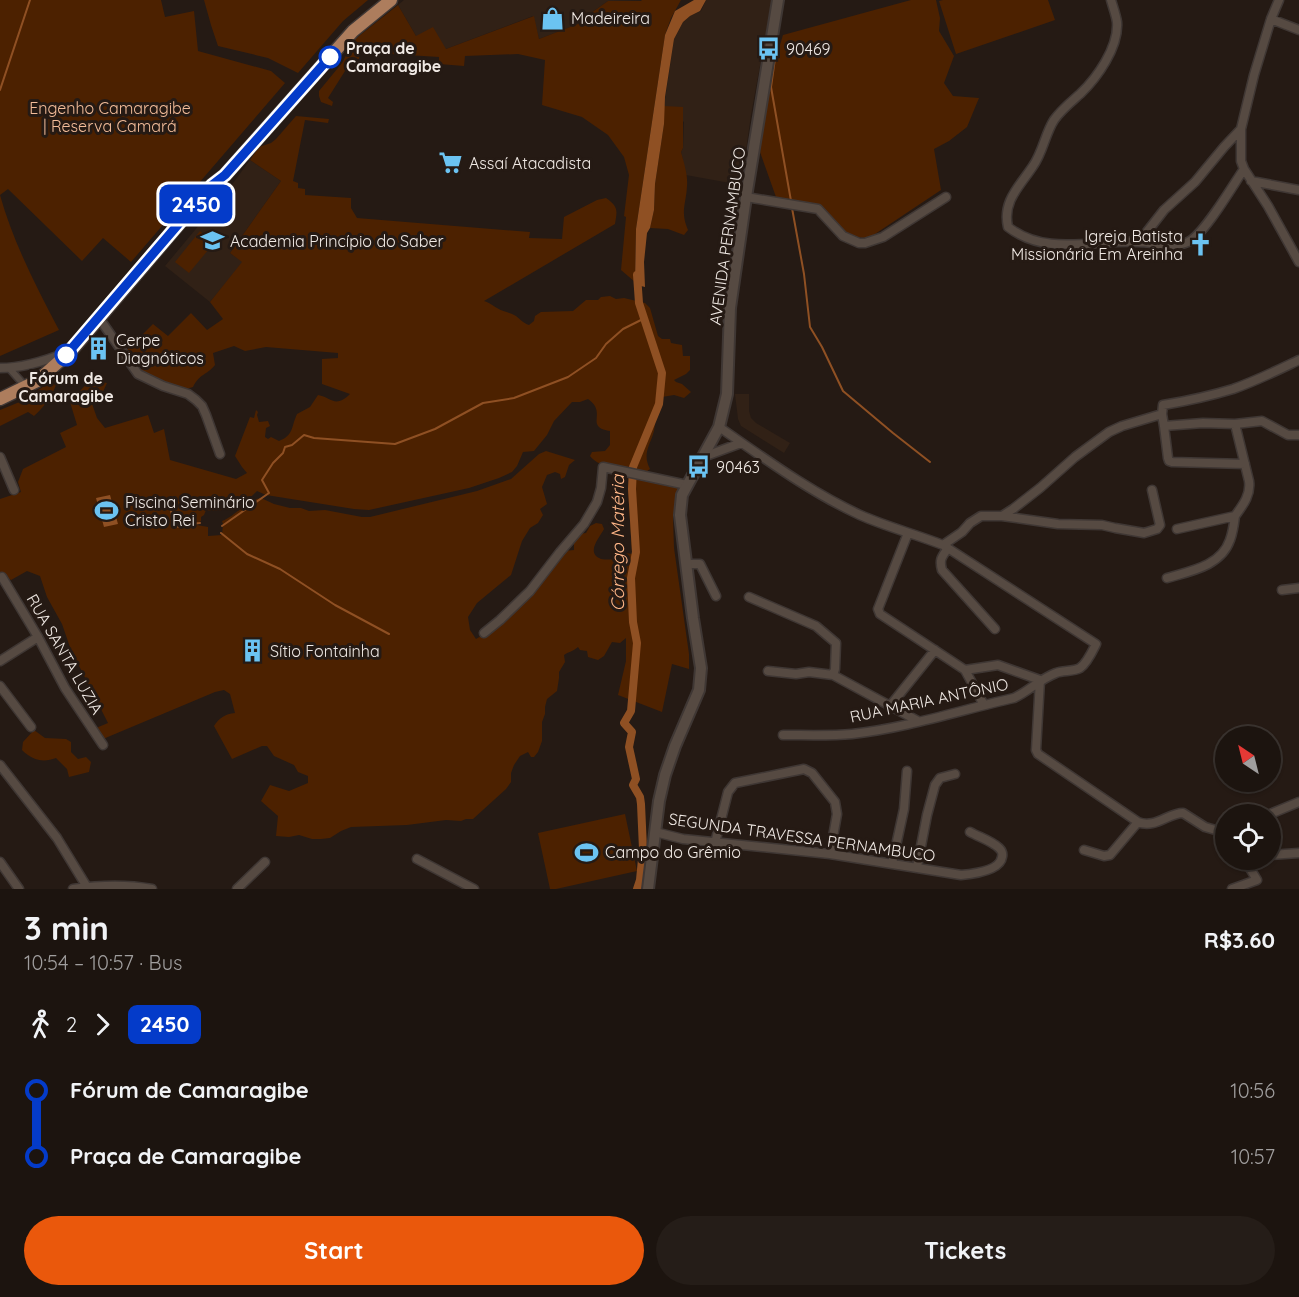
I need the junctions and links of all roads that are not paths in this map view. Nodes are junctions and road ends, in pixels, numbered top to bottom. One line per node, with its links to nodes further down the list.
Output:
1 (379, 0): 11 (main road)
2 (391, 0): 11 (main road)
3 (778, 0): 13 (street, AVENIDA PERNAMBUCO)
4 (1111, 0): 15 (street)
5 (1279, 0): 6 (street)
6 (1271, 19): 7 (street); 8 (street)
7 (1299, 30)
8 (1241, 129): 9 (street); 15 (street)
9 (1244, 169): 10 (street); 15 (street)
10 (1251, 181): 12 (street); 16 (street)
11 (212, 185): 17 (main road)
12 (1299, 190)
13 (746, 197): 14 (street); 26 (street, AVENIDA PERNAMBUCO)
14 (946, 197)
15 (1136, 242)
16 (1299, 262)
17 (99, 318): 18 (main road); 29 (street)
18 (71, 351): 20 (street); 21 (main road)
19 (1299, 360): 23 (street)
20 (5, 368): 21 (street)
21 (26, 387): 22 (main road)
22 (0, 399)
23 (1163, 410): 25 (street); 36 (street)
24 (1235, 424): 25 (street); 27 (street); 32 (street)
25 (1164, 426): 32 (street)
26 (719, 427): 28 (street); 31 (street, AVENIDA PERNAMBUCO)
27 (1299, 435)
28 (741, 443): 31 (street); 39 (street)
29 (220, 454)
30 (0, 457): 34 (street)
31 (703, 457): 33 (street, AVENIDA PERNAMBUCO)
32 (1245, 464): 37 (street)
33 (687, 485): 41 (street, AVENIDA PERNAMBUCO); 49 (street)
34 (14, 490)
35 (1152, 490): 36 (street)
36 (1002, 516): 40 (street)
37 (1235, 516): 38 (street); 43 (street)
38 (1177, 529)
39 (908, 533): 40 (street); 51 (street)
40 (945, 546): 48 (street); 56 (street, RUA MARIA ANTÔNIO)
41 (686, 564): 46 (street); 71 (street, AVENIDA PERNAMBUCO)
42 (2, 577): 50 (street, RUA SANTA LUZIA)
43 (1167, 578)
44 (1299, 588): 45 (street)
45 (1282, 590)
46 (716, 596)
47 (749, 597): 55 (street)
48 (995, 629)
49 (484, 633)
50 (38, 637): 52 (street); 63 (street, RUA SANTA LUZIA)
51 (935, 651): 53 (street); 59 (street)
52 (0, 661)
53 (965, 669): 56 (street); 58 (street)
54 (768, 671): 55 (street)
55 (833, 675): 59 (street)
56 (1040, 680): 58 (street, RUA MARIA ANTÔNIO); 69 (street)
57 (0, 686): 61 (street)
58 (984, 705): 60 (street, RUA MARIA ANTÔNIO)
59 (890, 706): 60 (street)
60 (918, 721): 62 (street, RUA MARIA ANTÔNIO)
61 (31, 727)
62 (783, 735)
63 (103, 745)
64 (0, 765): 84 (street)
65 (907, 771): 81 (street)
66 (955, 774): 82 (street)
67 (1299, 802): 68 (street)
68 (1281, 809)
69 (1138, 822): 70 (street); 74 (street)
70 (1215, 830)
71 (655, 832): 73 (street, SEGUNDA TRAVESSA PERNAMBUCO); 90 (street, AVENIDA PERNAMBUCO)
72 (970, 832): 82 (street, SEGUNDA TRAVESSA PERNAMBUCO)
73 (715, 843): 76 (street, SEGUNDA TRAVESSA PERNAMBUCO); 76 (street)
74 (1084, 850)
75 (1299, 853): 77 (street)
76 (830, 854): 81 (street, SEGUNDA TRAVESSA PERNAMBUCO)
77 (1281, 854)
78 (417, 859): 89 (street)
79 (0, 862): 85 (street)
80 (265, 862): 88 (street)
81 (892, 864): 82 (street, SEGUNDA TRAVESSA PERNAMBUCO)
82 (917, 867)
83 (1251, 870): 91 (street)
84 (87, 887): 86 (street); 87 (street)
85 (19, 889)
86 (73, 889)
87 (152, 889)
88 (237, 889)
89 (474, 889)
90 (648, 889)
91 (1232, 889)

